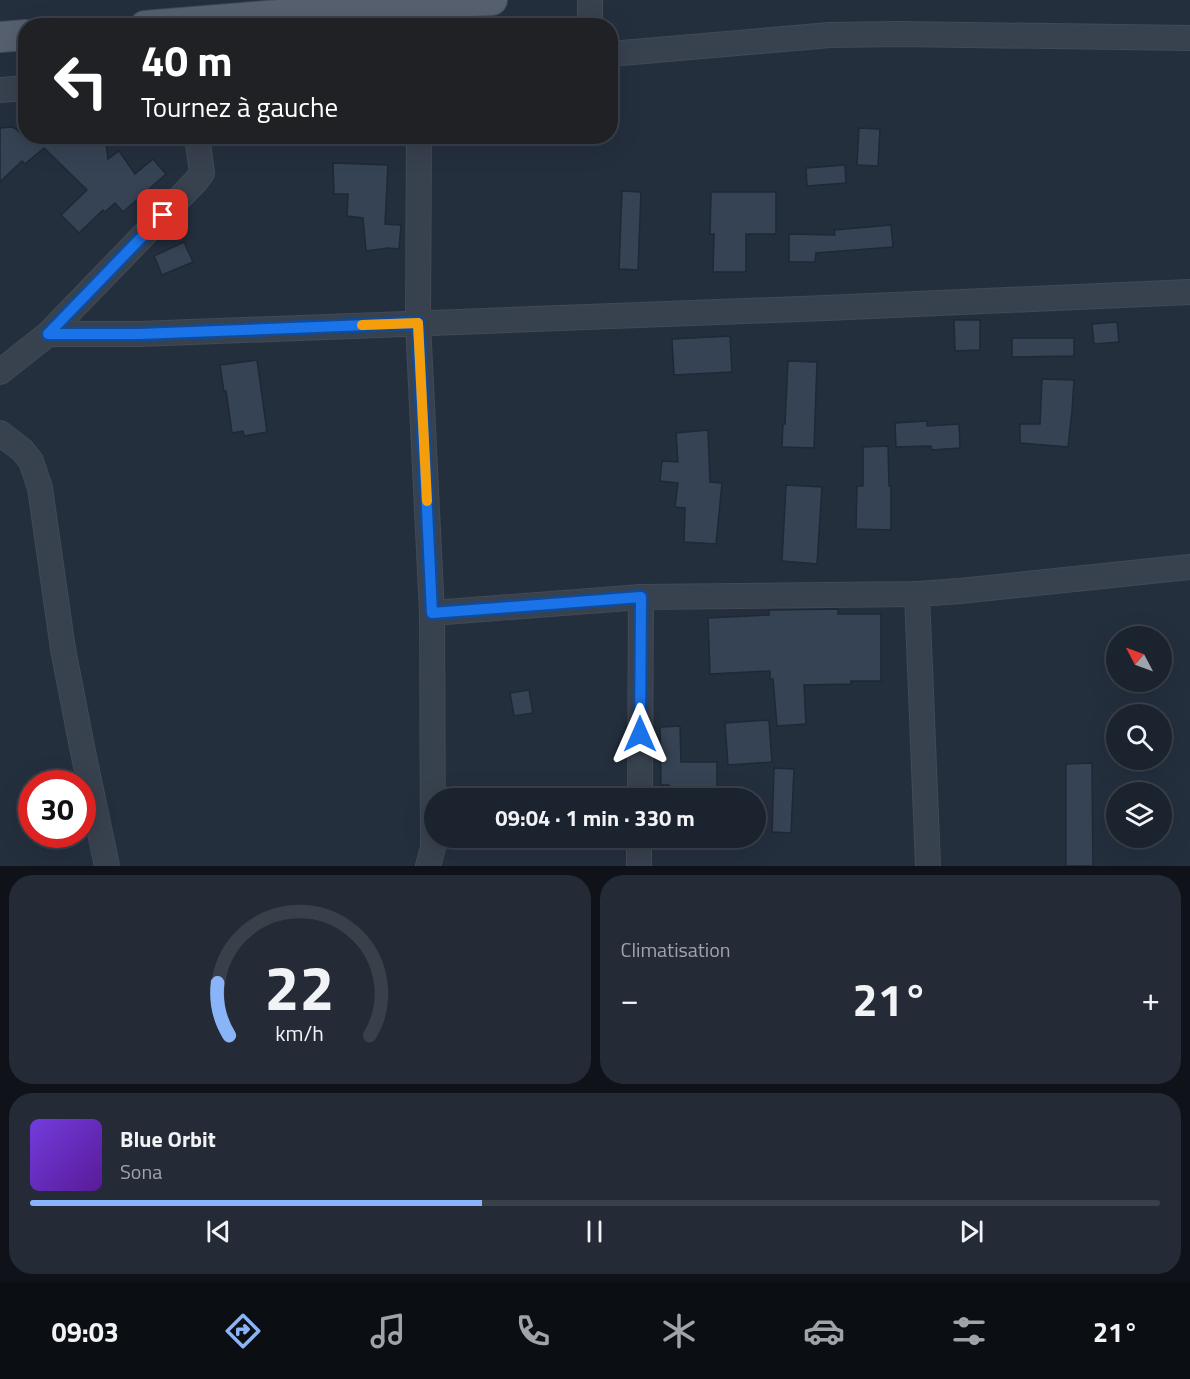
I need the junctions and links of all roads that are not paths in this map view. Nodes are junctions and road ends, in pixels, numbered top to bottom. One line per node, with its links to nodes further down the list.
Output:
1 (492, 0): 3 (main road)
2 (590, 0): 4 (street)
3 (242, 18)
4 (590, 18)
5 (18, 36): 6 (main road)
6 (0, 37)
7 (1190, 38): 8 (street)
8 (618, 53)
9 (18, 89): 10 (street)
10 (0, 90)
11 (198, 144): 15 (street)
12 (419, 144): 14 (street)
13 (1190, 292): 14 (street)
14 (418, 323): 15 (street); 21 (street)
15 (48, 334): 16 (street)
16 (0, 372)
17 (0, 433): 24 (street)
18 (1190, 567): 19 (street)
19 (917, 594): 20 (street); 27 (street)
20 (641, 597): 21 (street); 22 (street)
21 (432, 613): 25 (street)
22 (640, 788)
23 (639, 848): 26 (street)
24 (107, 866)
25 (428, 866)
26 (639, 866)
27 (928, 866)

